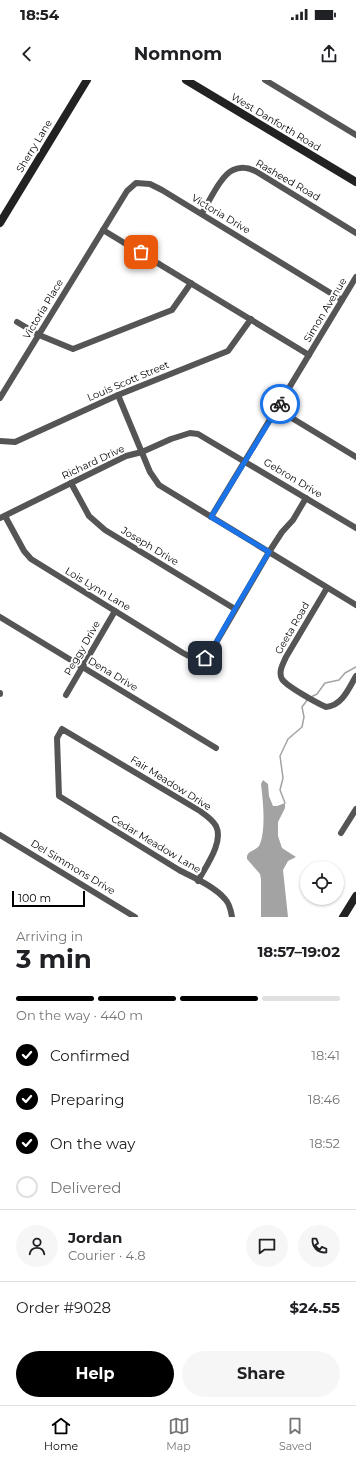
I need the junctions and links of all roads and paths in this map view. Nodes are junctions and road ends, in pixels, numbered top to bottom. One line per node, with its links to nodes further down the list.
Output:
1 (87, 80): 8 (main road, Sherry Lane)
2 (186, 80): 4 (main road, West Danforth Road)
3 (265, 80): 5 (street)
4 (195, 82): 6 (main road, West Danforth Road)
5 (356, 135)
6 (356, 182)
7 (202, 213): 9 (street, Victoria Drive); 10 (street, Rasheed Road); 13 (street, Victoria Drive)
8 (1, 217)
9 (103, 230): 12 (street); 16 (street, Victoria Place)
10 (356, 233)
11 (356, 277): 13 (street, Simon Avenue)
12 (192, 283): 14 (street); 16 (street)
13 (342, 300): 17 (street, Simon Avenue)
14 (251, 319): 17 (street); 18 (street, Louis Scott Street)
15 (17, 322): 16 (street)
16 (39, 335): 19 (street, Victoria Place)
17 (309, 355): 20 (street, Simon Avenue)
18 (118, 396): 22 (street, Louis Scott Street); 23 (street)
19 (0, 398)
20 (277, 408): 24 (street); 25 (street, Simon Avenue)
21 (198, 434): 23 (street, Richard Drive); 25 (street, Gebron Drive)
22 (0, 441)
23 (142, 452): 26 (street, Richard Drive); 29 (street)
24 (356, 457)
25 (245, 461): 27 (street, Gebron Drive); 29 (street, Simon Avenue)
26 (71, 483): 28 (street, Richard Drive); 34 (street, Joseph Drive)
27 (306, 498): 30 (street, Gebron Drive); 31 (street)
28 (3, 517): 35 (street, Lois Lynn Lane)
29 (211, 517): 31 (street)
30 (356, 528)
31 (269, 552): 32 (street); 34 (street)
32 (327, 588): 33 (street); 38 (street, Geeta Road)
33 (356, 605)
34 (235, 609): 35 (street, Lois Lynn Lane)
35 (115, 611): 37 (street, Peggy Drive)
36 (0, 617): 37 (street, Dena Drive)
37 (83, 667): 39 (street, Peggy Drive); 41 (street, Dena Drive)
38 (356, 676)
39 (66, 695)
40 (62, 729): 45 (street, Cedar Meadow Lane); 45 (street, Fair Meadow Drive)
41 (216, 748)
42 (356, 809): 43 (street)
43 (341, 833)
44 (0, 835): 47 (street, Del Simmons Drive)
45 (198, 881): 48 (street, Cedar Meadow Lane)
46 (356, 896): 49 (main road)
47 (136, 917)
48 (232, 917)
49 (343, 917)

